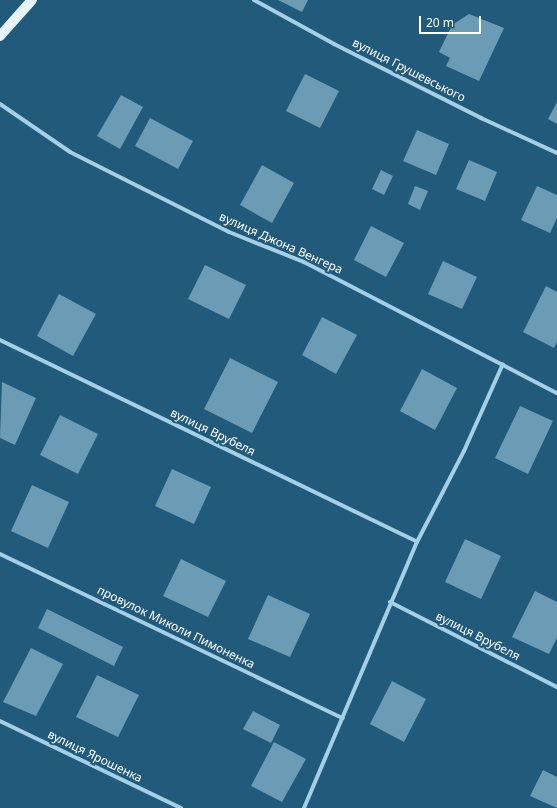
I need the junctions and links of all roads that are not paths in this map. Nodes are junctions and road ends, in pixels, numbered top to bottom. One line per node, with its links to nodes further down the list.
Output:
1 (32, 0): 3 (main road)
2 (254, 0): 5 (street, вулиця Грушевського)
3 (0, 36)
4 (0, 104): 7 (street, вулиця Джона Венгера)
5 (557, 153)
6 (0, 340): 9 (street, вулиця Врубеля)
7 (503, 364): 8 (street, вулиця Джона Венгера); 9 (street)
8 (557, 393)
9 (417, 542): 11 (street)
10 (0, 554): 13 (street, провулок Миколи Пимоненка)
11 (390, 602): 12 (street, вулиця Врубеля); 13 (street)
12 (557, 687)
13 (343, 718): 16 (street)
14 (0, 721): 15 (street, вулиця Ярошенка)
15 (181, 808)
16 (304, 808)

